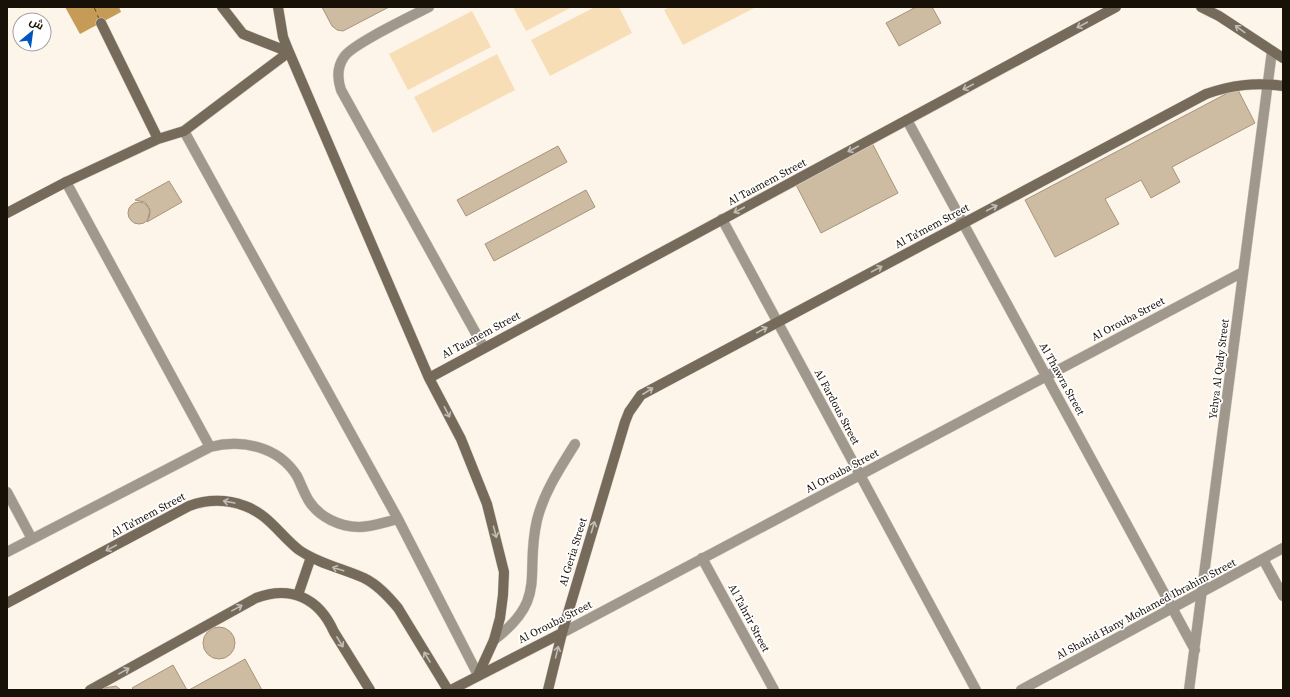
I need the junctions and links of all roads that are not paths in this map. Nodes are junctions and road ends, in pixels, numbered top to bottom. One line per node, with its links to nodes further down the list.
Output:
1 (222, 7): 8 (street)
2 (278, 7): 8 (street)
3 (429, 7): 21 (street)
4 (1116, 7): 12 (street, Al Taamem Street, one-way to 12)
5 (1201, 7): 7 (street, one-way to 5)
6 (101, 23): 14 (street)
7 (1272, 51): 9 (street); 10 (street, Yehya Al Qady Street)
8 (289, 52): 13 (street); 23 (street)
9 (1283, 58)
10 (1267, 84): 11 (street, Al Ta'mem Street); 18 (street, Al Ta'mem Street, one-way to 10); 19 (street, Yehya Al Qady Street)
11 (1283, 86)
12 (907, 120): 17 (street, Al Taamem Street, one-way to 17); 18 (street, Al Thawra Street)
13 (184, 131): 14 (street); 29 (street)
14 (158, 139): 15 (street)
15 (66, 182): 16 (street); 26 (street)
16 (7, 213)
17 (722, 219): 20 (street, Al Fardous Street); 21 (street, Al Taamem Street)
18 (963, 223): 20 (street, Al Ta'mem Street, one-way to 18); 22 (street, Al Thawra Street)
19 (1243, 272): 22 (street, Al Orouba Street); 36 (street, Yehya Al Qady Street)
20 (777, 322): 24 (street, Al Ta'mem Street, one-way to 20); 27 (street, Al Fardous Street)
21 (484, 348): 23 (street, Al Taamem Street)
22 (1046, 376): 27 (street, Al Orouba Street); 40 (street, Al Thawra Street)
23 (429, 378): 42 (street, one-way to 42)
24 (625, 422): 41 (street, Al Geria Street, one-way to 24)
25 (575, 444): 42 (street)
26 (210, 447): 29 (street); 30 (street)
27 (860, 475): 34 (street, Al Orouba Street); 51 (street, Al Fardous Street)
28 (7, 492): 30 (street)
29 (398, 519): 44 (street)
30 (32, 539): 32 (street)
31 (1283, 548): 35 (street, Al Shahid Hany Mohamed Ibrahim Street)
32 (7, 552)
33 (311, 557): 37 (street); 39 (street, Al Ta'mem Street, one-way to 39); 47 (street, Al Ta'mem Street, one-way to 33)
34 (702, 558): 41 (street, Al Orouba Street); 50 (street, Al Tahrir Street)
35 (1263, 559): 36 (street, Al Shahid Hany Mohamed Ibrahim Street); 38 (street)
36 (1203, 592): 40 (street, Al Shahid Hany Mohamed Ibrahim Street); 43 (street, Yehya Al Qady Street)
37 (298, 595): 45 (street, one-way to 37); 46 (street, one-way to 46)
38 (1283, 596)
39 (7, 603)
40 (1173, 608): 43 (street, Al Thawra Street); 52 (street, Al Shahid Hany Mohamed Ibrahim Street)
41 (562, 633): 44 (street, Al Orouba Street); 49 (street, Al Geria Street, one-way to 41)
42 (494, 640): 44 (street)
43 (1195, 650): 53 (street, Yehya Al Qady Street)
44 (478, 675): 48 (street, Al Orouba Street)
45 (90, 690)
46 (370, 690)
47 (448, 690)
48 (451, 690)
49 (548, 690)
50 (774, 690)
51 (976, 690)
52 (1021, 690)
53 (1190, 690)

